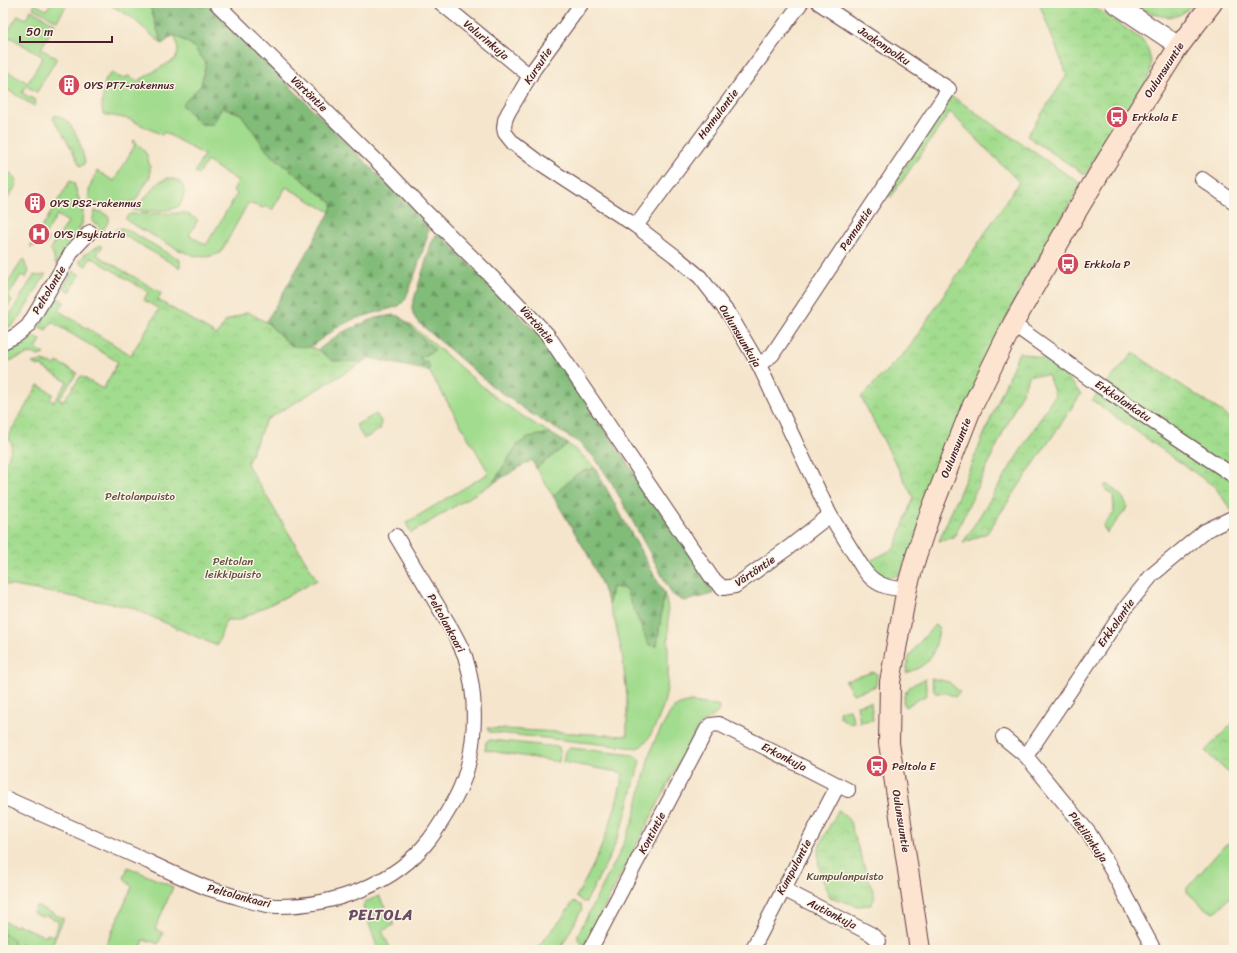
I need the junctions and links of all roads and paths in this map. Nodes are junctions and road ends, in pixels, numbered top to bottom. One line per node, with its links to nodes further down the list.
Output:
1 (216, 3): 20 (street, Värtöntie)
2 (441, 3): 9 (street, Valurinkuja)
3 (582, 3): 9 (street, Kursutie)
4 (801, 3): 14 (street, Hannulantie)
5 (819, 3): 10 (street, Jaakonpolku)
6 (1114, 3): 8 (street)
7 (1212, 3): 8 (main road, Oulunsuuntie)
8 (1179, 46): 16 (main road, Oulunsuuntie)
9 (530, 76): 11 (street, Kursutie)
10 (949, 89): 18 (street, Pennantie)
11 (505, 133): 14 (street, Oulunsuunkuja)
12 (1202, 179): 13 (street)
13 (1234, 202)
14 (636, 226): 18 (street, Oulunsuunkuja)
15 (90, 232): 17 (street, Peltolantie)
16 (1013, 324): 19 (street, Erkkolankatu); 23 (main road, Oulunsuuntie)
17 (3, 342)
18 (758, 365): 20 (street, Oulunsuunkuja)
19 (1234, 476)
20 (830, 515): 23 (street, Oulunsuunkuja)
21 (1234, 517): 26 (street, Erkkolantie)
22 (396, 536): 28 (street, Peltolankaari)
23 (908, 588): 33 (main road, Oulunsuuntie)
24 (719, 724): 27 (street, Erkonkuja); 31 (street, Kontintie)
25 (1003, 737): 26 (street, Pietilänkuja)
26 (1026, 756): 34 (street, Pietilänkuja)
27 (843, 788): 29 (street, Kumpulantie)
28 (3, 797)
29 (783, 889): 30 (street, Autionkuja); 32 (street, Kumpulantie)
30 (880, 941)
31 (590, 950)
32 (752, 950)
33 (920, 950)
34 (1154, 950)

